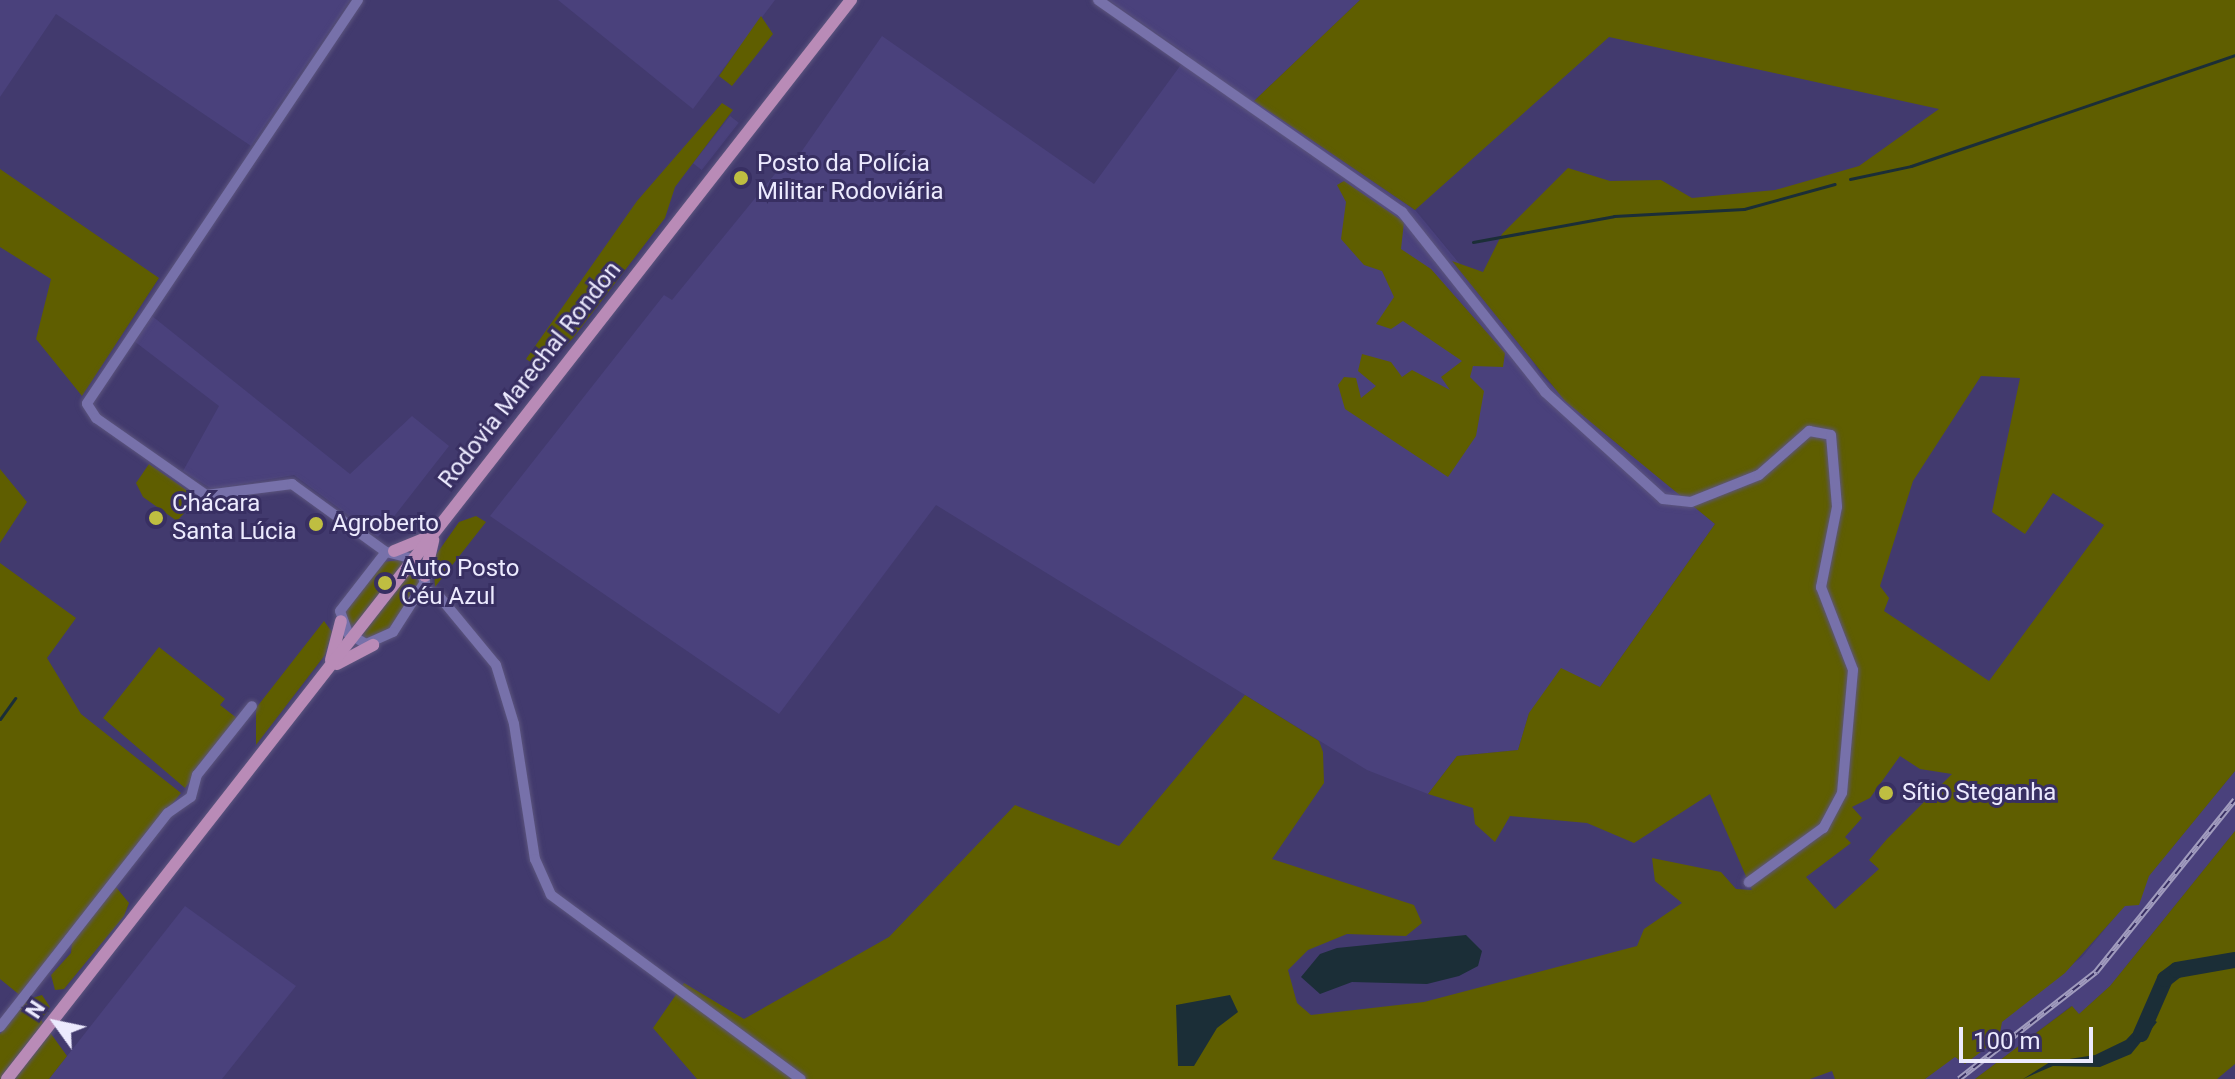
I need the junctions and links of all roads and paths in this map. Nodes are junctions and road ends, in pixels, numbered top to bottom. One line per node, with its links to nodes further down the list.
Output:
1 (358, 0): 5 (street)
2 (851, 0): 4 (main road, Rodovia Marechal Rondon)
3 (1098, 0): 13 (street)
4 (434, 533): 5 (main road); 6 (main road, Rodovia Marechal Rondon); 7 (main road)
5 (390, 552): 6 (street); 8 (street)
6 (414, 559): 7 (street); 9 (main road, Rodovia Marechal Rondon)
7 (424, 582): 10 (street); 16 (street)
8 (341, 621): 9 (street); 11 (main road)
9 (353, 638): 10 (street); 11 (main road, Rodovia Marechal Rondon)
10 (373, 645): 11 (main road)
11 (328, 670): 15 (main road, Rodovia Marechal Rondon)
12 (252, 706): 14 (street)
13 (1749, 882)
14 (0, 1027)
15 (7, 1079)
16 (801, 1079)

